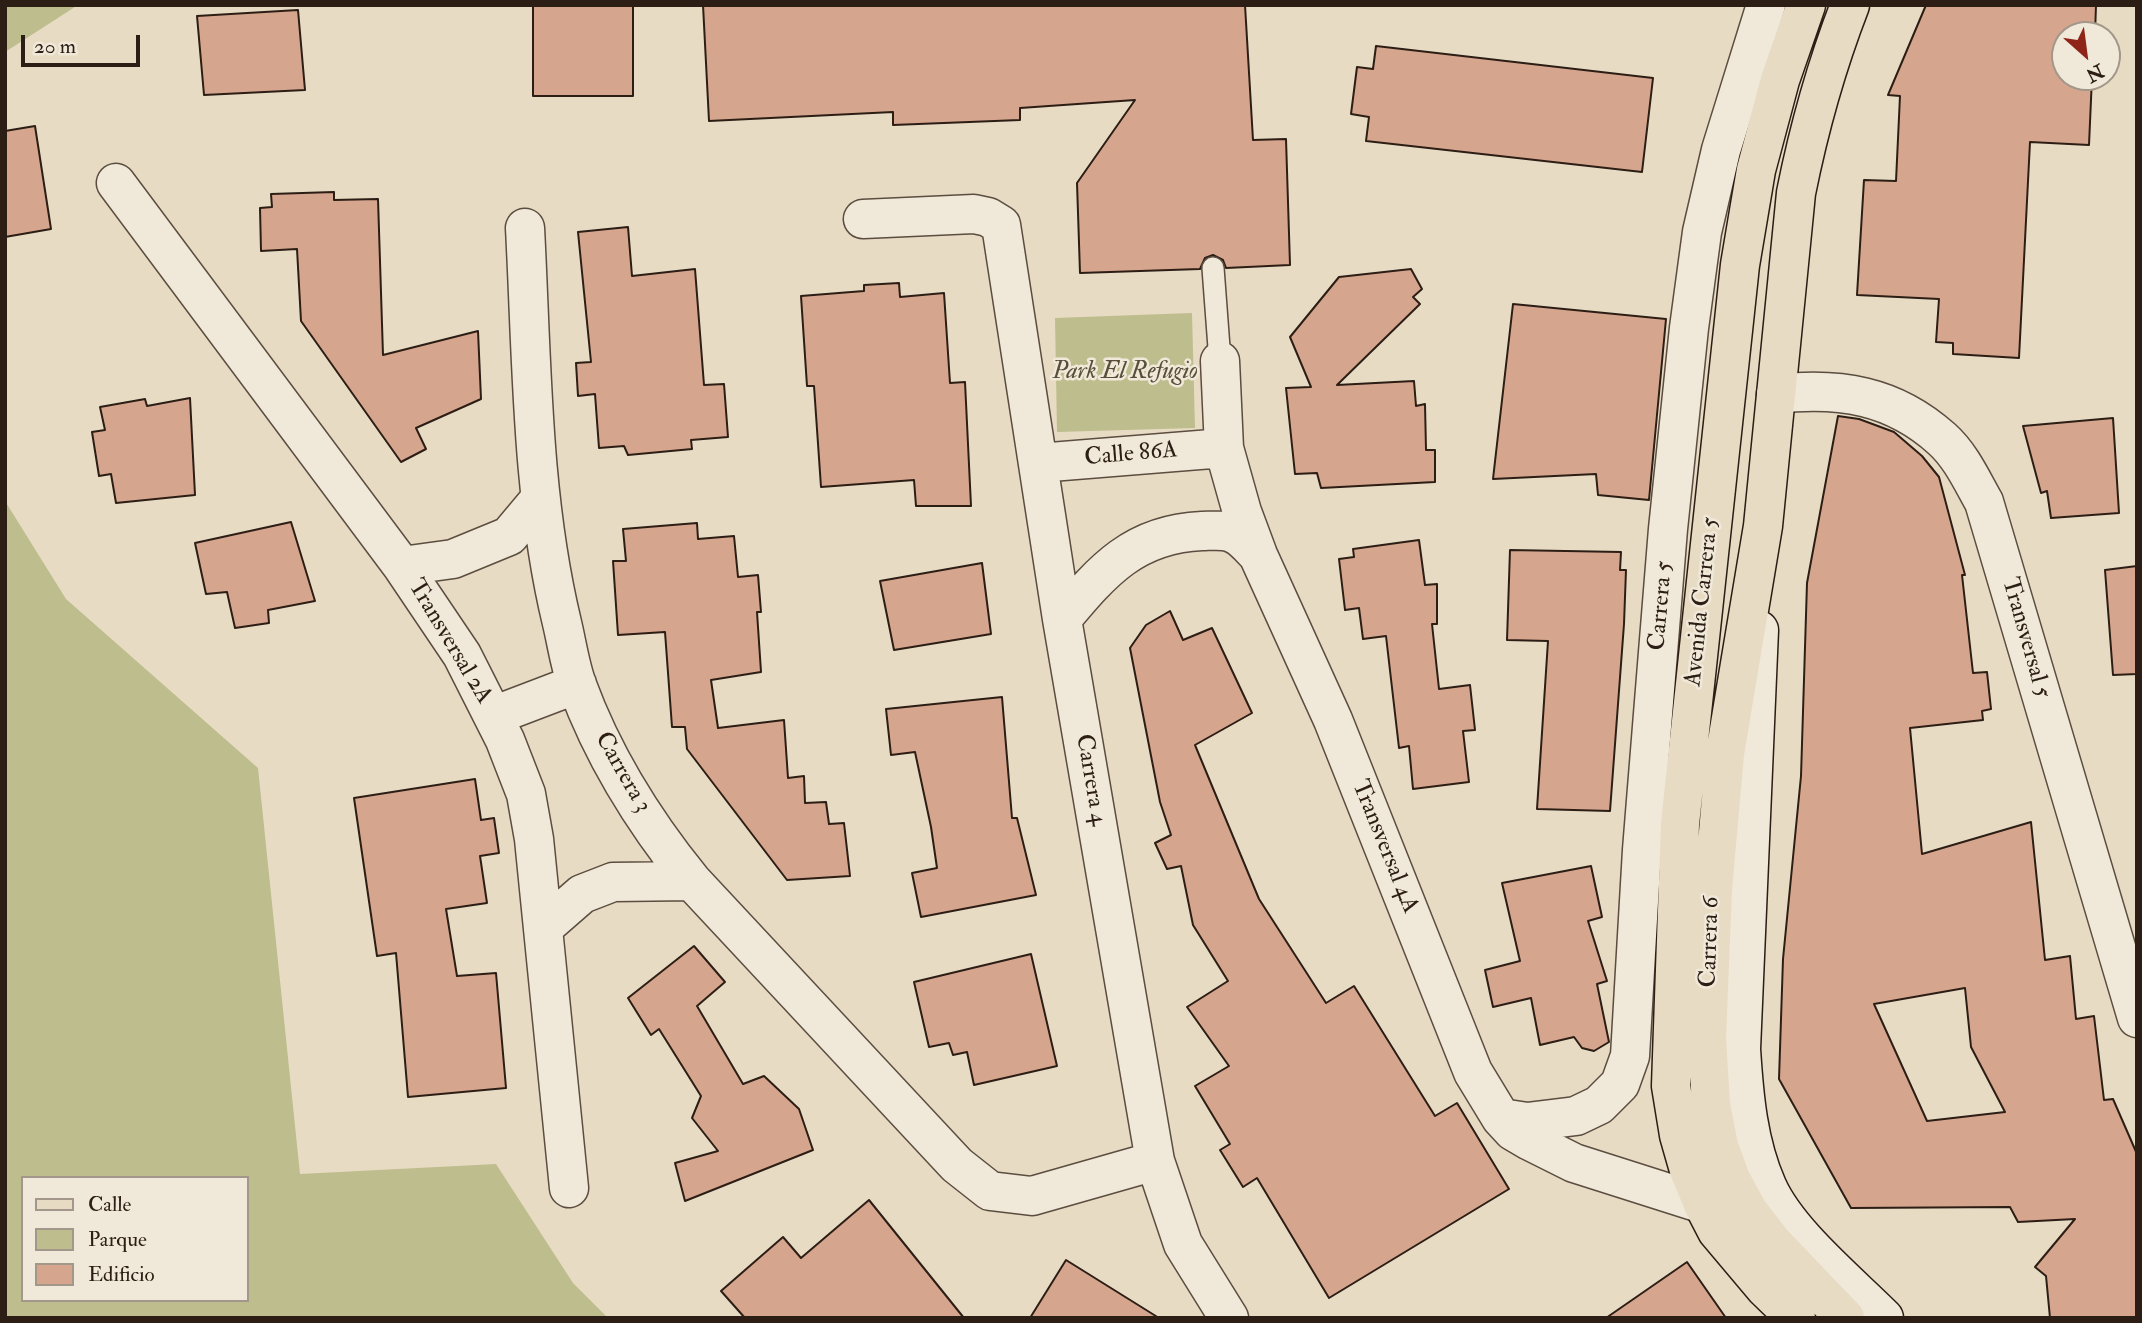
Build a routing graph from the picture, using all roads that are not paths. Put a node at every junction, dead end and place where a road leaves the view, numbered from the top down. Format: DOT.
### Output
graph roads {
  1 [pos="1766,5"];
  2 [pos="1806,5"];
  3 [pos="1850,5"];
  4 [pos="116,183"];
  5 [pos="863,219"];
  6 [pos="525,228"];
  7 [pos="1213,268"];
  8 [pos="1220,361"];
  9 [pos="1776,394"];
  10 [pos="1224,448"];
  11 [pos="1038,463"];
  12 [pos="540,499"];
  13 [pos="1763,526"];
  14 [pos="1258,555"];
  15 [pos="402,566"];
  16 [pos="1062,619"];
  17 [pos="577,684"];
  18 [pos="493,716"];
  19 [pos="692,881"];
  20 [pos="543,929"];
  21 [pos="2137,1018"];
  22 [pos="1501,1118"];
  23 [pos="1155,1161"];
  24 [pos="569,1188"];
  25 [pos="1703,1204"];
  26 [pos="1229,1318"];
  27 [pos="1796,1318"];
  28 [pos="1845,1318"];
  29 [pos="1884,1318"];
  1 -- 22 [label="street, Carrera 5"];
  2 -- 25 [label="main road, Avenida Carrera 5"];
  3 -- 9 [label="main road"];
  4 -- 15 [label="street, Transversal 2A"];
  5 -- 11 [label="street, Carrera 4"];
  6 -- 12 [label="street, Carrera 3"];
  7 -- 8 [label="lane"];
  8 -- 10 [label="street, Transversal 4A"];
  9 -- 13 [label="main road"];
  9 -- 21 [label="street, Transversal 5"];
  10 -- 11 [label="street, Calle 86A"];
  10 -- 14 [label="street, Transversal 4A"];
  11 -- 16 [label="street, Carrera 4"];
  12 -- 15 [label="street"];
  12 -- 17 [label="street, Carrera 3"];
  13 -- 28 [label="main road, Carrera 6"];
  13 -- 29 [label="street"];
  14 -- 16 [label="street"];
  14 -- 22 [label="street, Transversal 4A"];
  15 -- 18 [label="street, Transversal 2A"];
  16 -- 23 [label="street, Carrera 4"];
  17 -- 18 [label="street"];
  17 -- 19 [label="street, Carrera 3"];
  18 -- 20 [label="street, Transversal 2A"];
  19 -- 20 [label="street"];
  19 -- 23 [label="street, Carrera 3"];
  20 -- 24 [label="street, Transversal 2A"];
  22 -- 25 [label="street, Transversal 4A"];
  23 -- 26 [label="street, Carrera 4"];
  25 -- 27 [label="main road, Avenida Carrera 5"];
}
